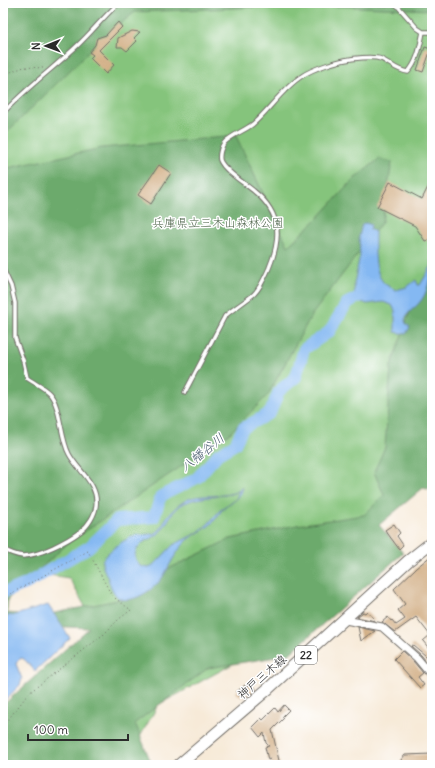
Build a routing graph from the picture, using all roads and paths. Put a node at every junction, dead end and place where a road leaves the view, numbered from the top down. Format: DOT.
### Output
graph roads {
  1 [pos="119,3"];
  2 [pos="394,3"];
  3 [pos="423,32"];
  4 [pos="432,32"];
  5 [pos="50,70"];
  6 [pos="3,73"];
  7 [pos="3,113"];
  8 [pos="3,269"];
  9 [pos="185,392"];
  10 [pos="432,542"];
  11 [pos="3,549"];
  12 [pos="3,598"];
  13 [pos="345,620"];
  14 [pos="432,676"];
  15 [pos="3,726"];
  16 [pos="179,765"];
  1 -- 5 [label="lane"];
  2 -- 3 [label="lane"];
  3 -- 4 [label="lane"];
  3 -- 9 [label="lane"];
  5 -- 6 [label="path"];
  5 -- 7 [label="lane"];
  8 -- 11 [label="lane"];
  10 -- 13 [label="main road, 神戸三木線 / 22"];
  12 -- 15 [label="path"];
  13 -- 14 [label="street"];
  13 -- 16 [label="main road, 神戸三木線 / 22"];
}
